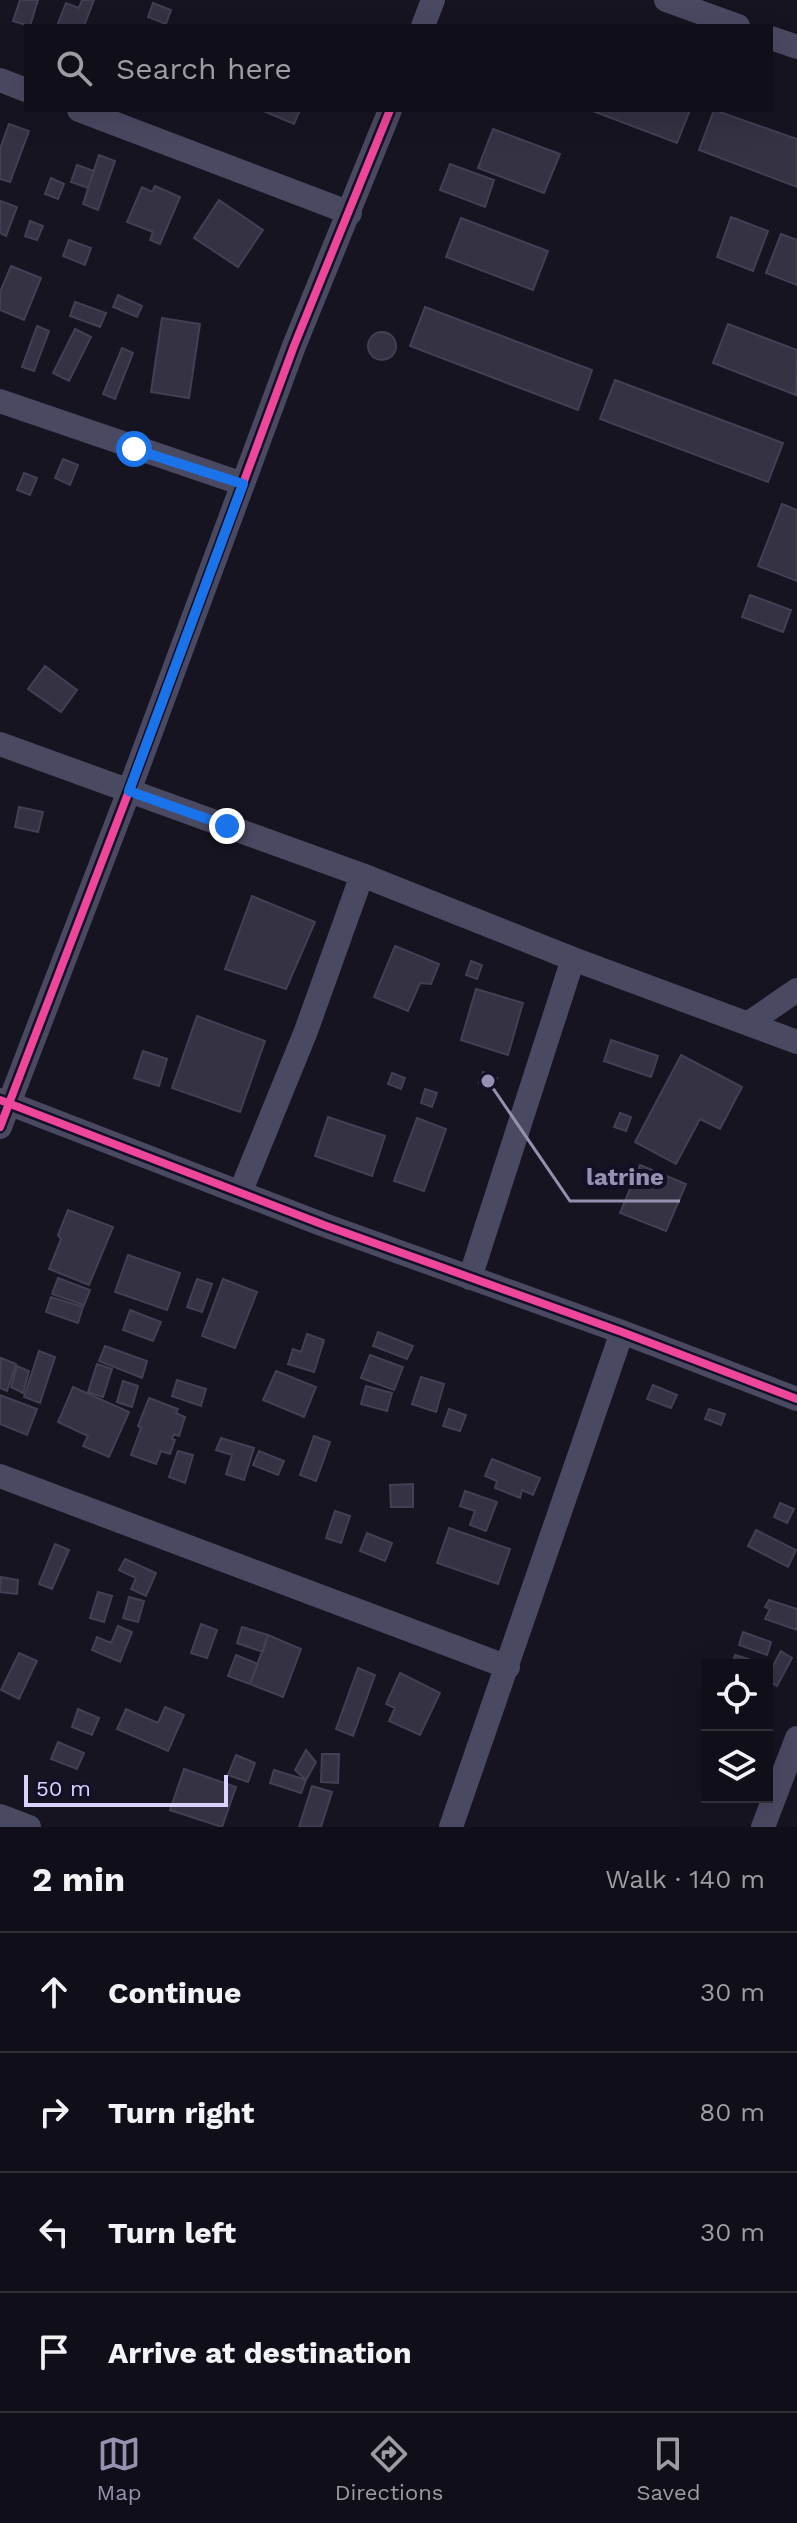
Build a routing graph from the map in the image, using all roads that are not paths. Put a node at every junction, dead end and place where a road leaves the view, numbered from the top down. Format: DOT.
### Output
graph roads {
  1 [pos="433,0"];
  2 [pos="666,0"];
  3 [pos="424,24"];
  4 [pos="732,24"];
  5 [pos="773,39"];
  6 [pos="797,47"];
  7 [pos="0,80"];
  8 [pos="24,89"];
  9 [pos="84,112"];
  10 [pos="389,112"];
  11 [pos="350,213"];
  12 [pos="0,401"];
  13 [pos="243,484"];
  14 [pos="0,744"];
  15 [pos="129,791"];
  16 [pos="362,875"];
  17 [pos="573,959"];
  18 [pos="797,990"];
  19 [pos="749,1023"];
  20 [pos="797,1042"];
  21 [pos="3,1110"];
  22 [pos="240,1193"];
  23 [pos="470,1278"];
  24 [pos="622,1332"];
  25 [pos="797,1399"];
  26 [pos="0,1476"];
  27 [pos="508,1667"];
  28 [pos="797,1738"];
  29 [pos="0,1816"];
  30 [pos="29,1827"];
  31 [pos="451,1827"];
  32 [pos="763,1827"];
  1 -- 3 [label="street"];
  2 -- 4 [label="street"];
  5 -- 6 [label="street"];
  7 -- 8 [label="street"];
  9 -- 11 [label="street"];
  10 -- 11 [label="street"];
  11 -- 13 [label="street"];
  12 -- 13 [label="street"];
  13 -- 15 [label="street"];
  14 -- 15 [label="street"];
  15 -- 16 [label="street"];
  15 -- 21 [label="street"];
  16 -- 17 [label="street"];
  16 -- 22 [label="street"];
  17 -- 19 [label="street"];
  17 -- 23 [label="street"];
  18 -- 19 [label="street"];
  19 -- 20 [label="street"];
  21 -- 22 [label="street"];
  22 -- 23 [label="street"];
  23 -- 24 [label="street"];
  24 -- 25 [label="street"];
  24 -- 27 [label="street"];
  26 -- 27 [label="street"];
  27 -- 31 [label="street"];
  28 -- 32 [label="street"];
  29 -- 30 [label="street"];
}
